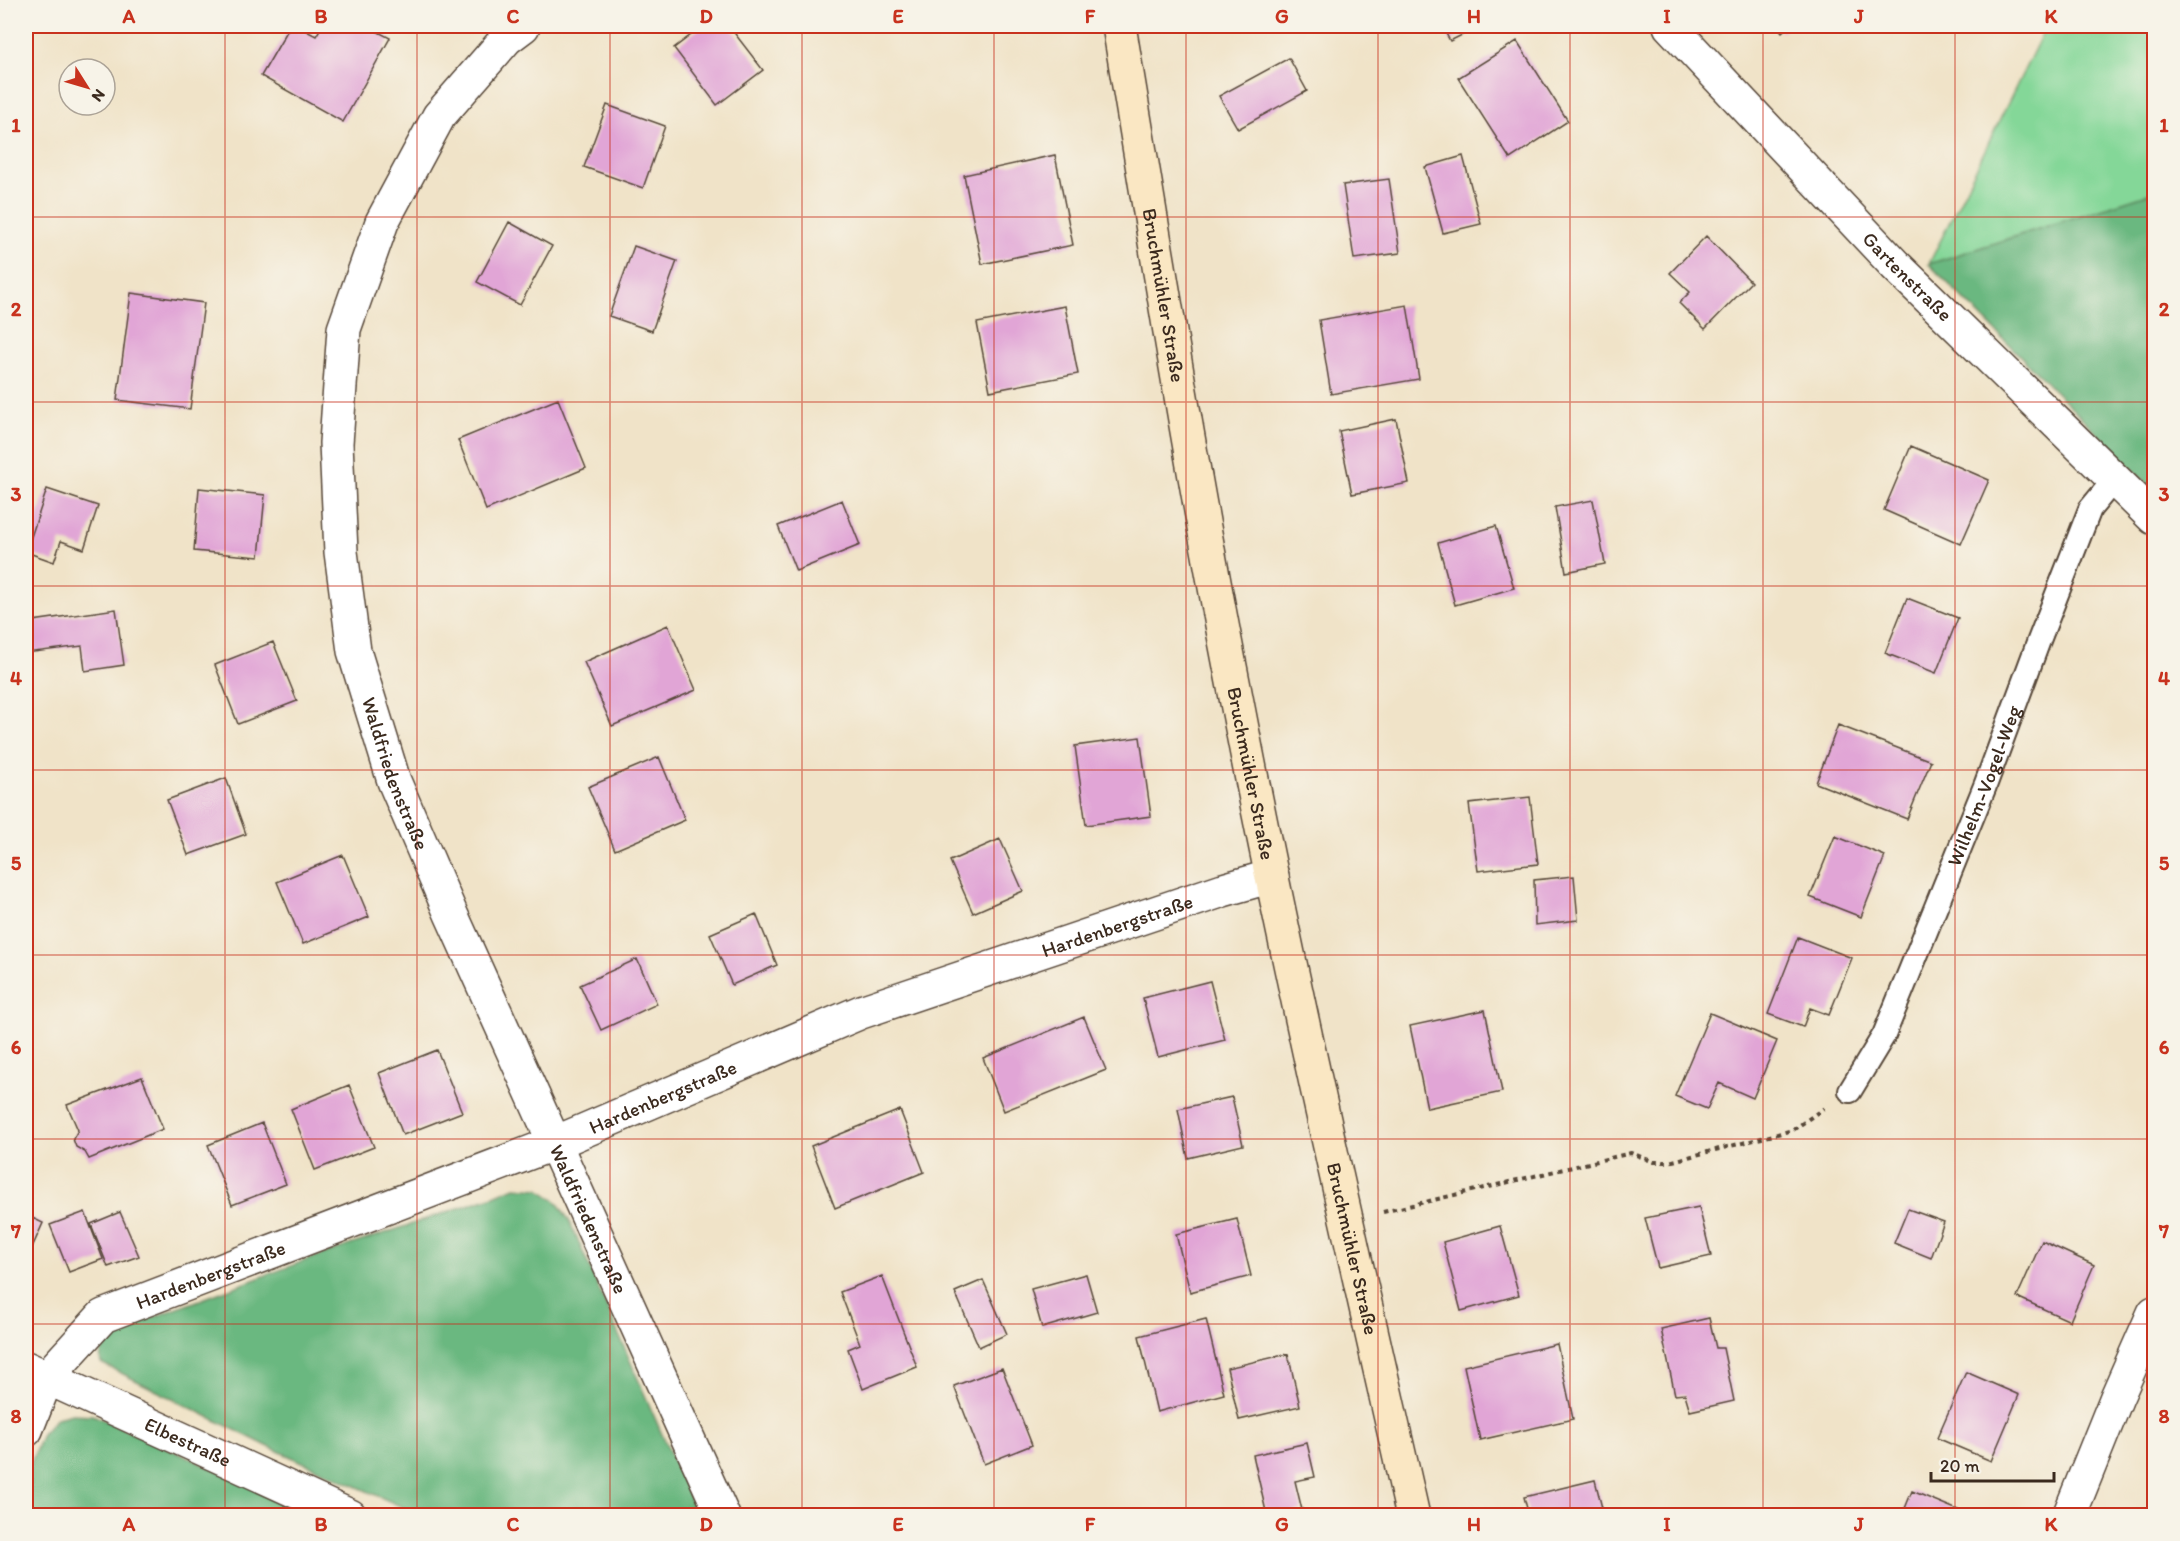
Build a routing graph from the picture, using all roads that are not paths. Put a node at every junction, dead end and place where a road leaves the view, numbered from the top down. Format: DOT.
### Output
graph roads {
  1 [pos="523,26"];
  2 [pos="1119,26"];
  3 [pos="1670,26"];
  4 [pos="2114,480"];
  5 [pos="2154,518"];
  6 [pos="1272,876"];
  7 [pos="1850,1091"];
  8 [pos="555,1143"];
  9 [pos="2154,1313"];
  10 [pos="36,1373"];
  11 [pos="26,1430"];
  12 [pos="350,1515"];
  13 [pos="723,1515"];
  14 [pos="1413,1515"];
  15 [pos="2069,1515"];
  1 -- 8 [label="street, Waldfriedenstraße"];
  2 -- 6 [label="street, Bruchmühler Straße"];
  3 -- 4 [label="street, Gartenstraße"];
  4 -- 5 [label="street, Gartenstraße"];
  4 -- 7 [label="lane, Wilhelm-Vogel-Weg"];
  6 -- 8 [label="street, Hardenbergstraße"];
  6 -- 14 [label="street, Bruchmühler Straße"];
  8 -- 10 [label="street, Hardenbergstraße"];
  8 -- 13 [label="street, Waldfriedenstraße"];
  9 -- 15 [label="street"];
  10 -- 11 [label="street"];
  10 -- 12 [label="street, Elbestraße"];
}
